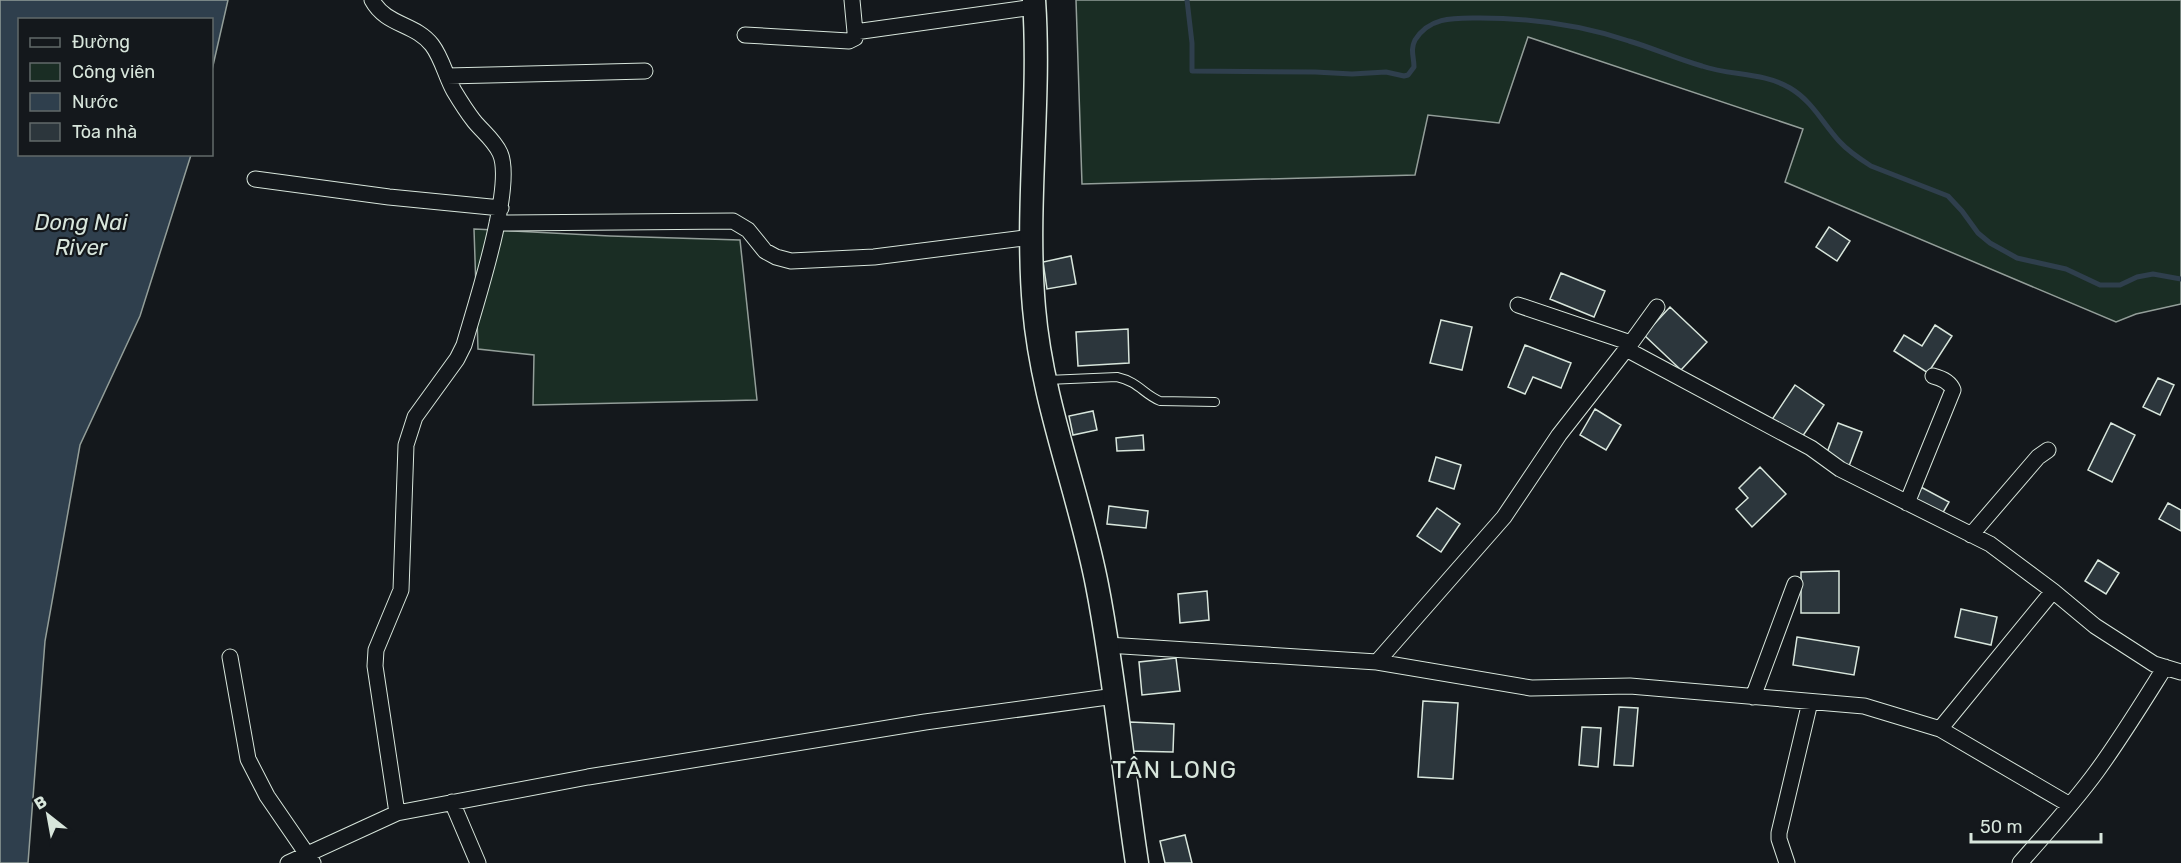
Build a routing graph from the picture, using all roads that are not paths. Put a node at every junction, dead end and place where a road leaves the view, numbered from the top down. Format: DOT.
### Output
graph roads {
  1 [pos="372,0"];
  2 [pos="852,0"];
  3 [pos="1034,3"];
  4 [pos="855,32"];
  5 [pos="745,35"];
  6 [pos="645,71"];
  7 [pos="447,76"];
  8 [pos="255,179"];
  9 [pos="501,208"];
  10 [pos="497,223"];
  11 [pos="1032,237"];
  12 [pos="1518,305"];
  13 [pos="1657,307"];
  14 [pos="1629,346"];
  15 [pos="1933,376"];
  16 [pos="1044,380"];
  17 [pos="1215,402"];
  18 [pos="2048,450"];
  19 [pos="1907,503"];
  20 [pos="1971,535"];
  21 [pos="1795,584"];
  22 [pos="2053,591"];
  23 [pos="1107,645"];
  24 [pos="231,657"];
  25 [pos="1377,662"];
  26 [pos="2164,667"];
  27 [pos="2181,672"];
  28 [pos="1115,696"];
  29 [pos="1753,697"];
  30 [pos="1810,702"];
  31 [pos="1940,729"];
  32 [pos="452,802"];
  33 [pos="2070,805"];
  34 [pos="396,813"];
  35 [pos="310,859"];
  36 [pos="288,863"];
  37 [pos="478,863"];
  38 [pos="1137,863"];
  39 [pos="1787,863"];
  40 [pos="2020,863"];
  1 -- 7 [label="street"];
  2 -- 4 [label="street"];
  3 -- 4 [label="street"];
  3 -- 11 [label="street"];
  4 -- 5 [label="street"];
  6 -- 7 [label="street"];
  7 -- 9 [label="street"];
  8 -- 9 [label="street"];
  9 -- 10 [label="street"];
  10 -- 11 [label="street"];
  10 -- 34 [label="street"];
  11 -- 16 [label="street"];
  12 -- 14 [label="street"];
  13 -- 14 [label="street"];
  14 -- 19 [label="street"];
  14 -- 25 [label="street"];
  15 -- 19 [label="street"];
  16 -- 17 [label="lane"];
  16 -- 23 [label="street"];
  18 -- 20 [label="street"];
  19 -- 20 [label="street"];
  20 -- 22 [label="street"];
  21 -- 29 [label="street"];
  22 -- 26 [label="street"];
  22 -- 31 [label="street"];
  23 -- 25 [label="street"];
  23 -- 28 [label="street"];
  24 -- 35 [label="street"];
  25 -- 29 [label="street"];
  26 -- 27 [label="street"];
  26 -- 33 [label="street"];
  28 -- 32 [label="street"];
  28 -- 38 [label="street"];
  29 -- 30 [label="street"];
  30 -- 31 [label="street"];
  30 -- 39 [label="street"];
  31 -- 33 [label="street"];
  32 -- 34 [label="street"];
  32 -- 37 [label="street"];
  33 -- 40 [label="street"];
  34 -- 35 [label="street"];
  35 -- 36 [label="street"];
}
